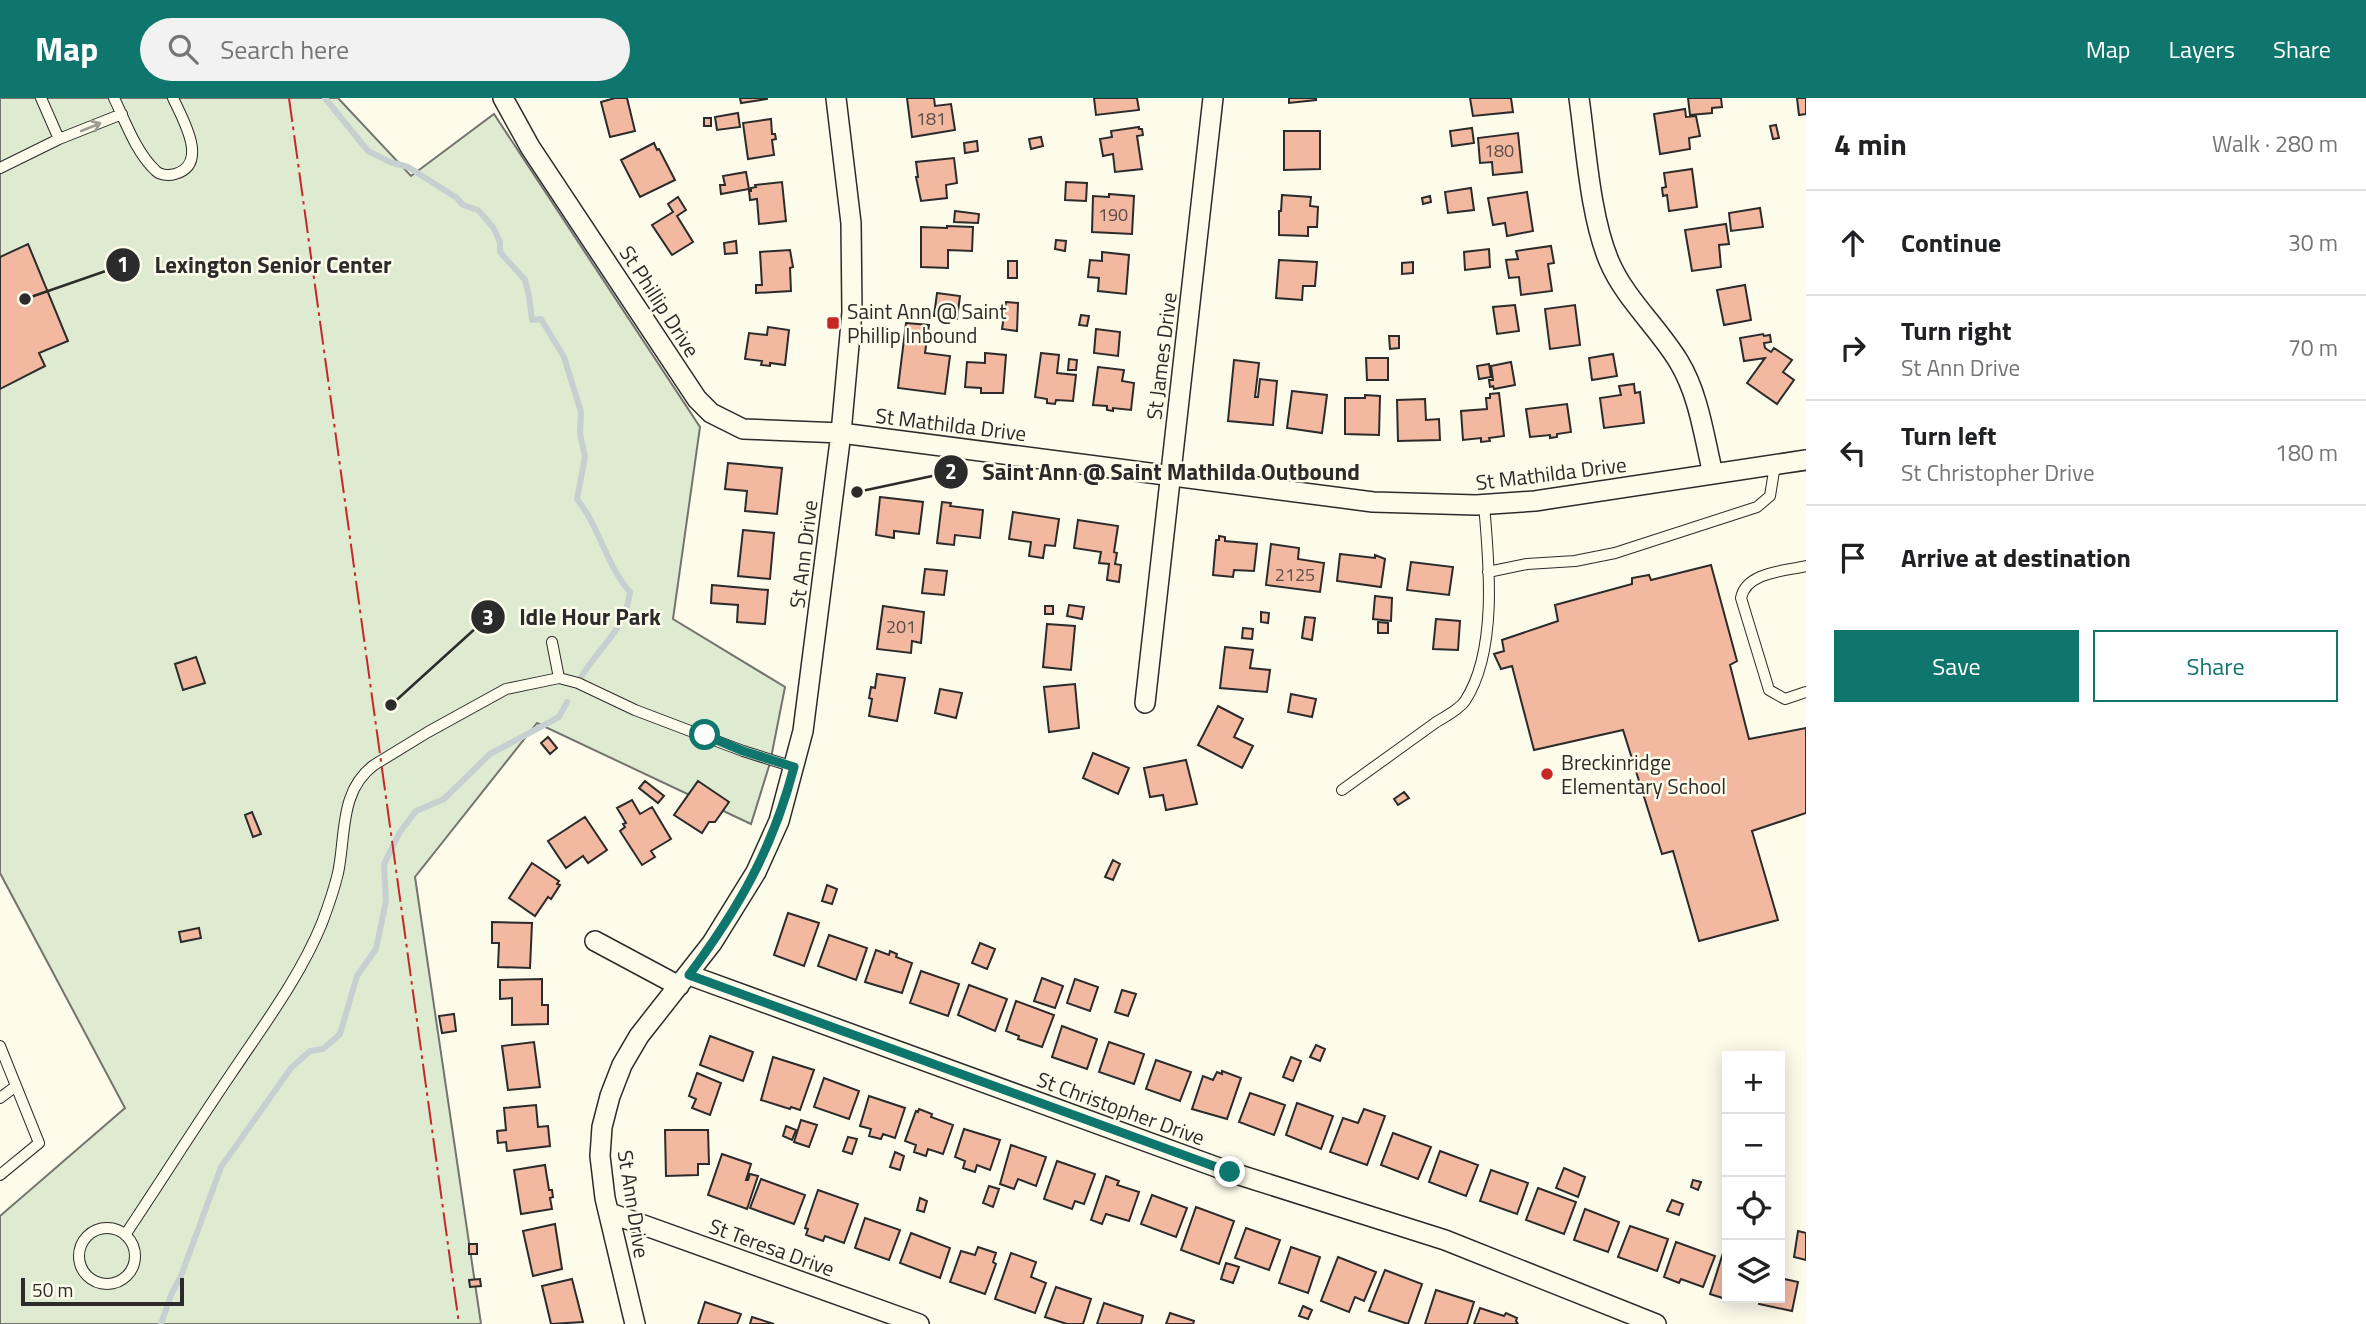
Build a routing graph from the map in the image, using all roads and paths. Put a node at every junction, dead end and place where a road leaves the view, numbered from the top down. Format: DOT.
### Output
graph roads {
  1 [pos="41,98"];
  2 [pos="114,98"];
  3 [pos="173,98"];
  4 [pos="503,98"];
  5 [pos="836,98"];
  6 [pos="1213,98"];
  7 [pos="1579,98"];
  8 [pos="122,114"];
  9 [pos="60,139"];
  10 [pos="0,168"];
  11 [pos="841,433"];
  12 [pos="1806,460"];
  13 [pos="1775,465"];
  14 [pos="1170,474"];
  15 [pos="1713,474"];
  16 [pos="1484,505"];
  17 [pos="1806,566"];
  18 [pos="1488,572"];
  19 [pos="552,642"];
  20 [pos="559,678"];
  21 [pos="1806,692"];
  22 [pos="1145,703"];
  23 [pos="794,767"];
  24 [pos="1342,790"];
  25 [pos="595,941"];
  26 [pos="684,980"];
  27 [pos="0,1046"];
  28 [pos="16,1086"];
  29 [pos="0,1098"];
  30 [pos="0,1175"];
  31 [pos="610,1213"];
  32 [pos="125,1235"];
  33 [pos="635,1324"];
  34 [pos="919,1324"];
  35 [pos="1656,1324"];
  1 -- 9 [label="lane"];
  2 -- 8 [label="lane"];
  3 -- 8 [label="lane"];
  4 -- 11 [label="street, St Phillip Drive"];
  5 -- 11 [label="street, St Ann Drive"];
  6 -- 14 [label="street, St James Drive"];
  7 -- 15 [label="street"];
  9 -- 8 [label="lane, one-way"];
  9 -- 10 [label="lane"];
  11 -- 14 [label="street, St Mathilda Drive"];
  11 -- 23 [label="street, St Ann Drive"];
  12 -- 13 [label="street, St Mathilda Drive"];
  13 -- 15 [label="street, St Mathilda Drive"];
  13 -- 18 [label="lane"];
  14 -- 16 [label="street, St Mathilda Drive"];
  14 -- 22 [label="street, St James Drive"];
  15 -- 16 [label="street, St Mathilda Drive"];
  16 -- 18 [label="lane"];
  17 -- 21 [label="lane"];
  18 -- 24 [label="lane"];
  19 -- 20 [label="lane"];
  20 -- 23 [label="lane"];
  20 -- 32 [label="lane"];
  23 -- 26 [label="street, St Ann Drive"];
  25 -- 26 [label="street"];
  26 -- 31 [label="street, St Ann Drive"];
  26 -- 35 [label="street, St Christopher Drive"];
  27 -- 28 [label="lane"];
  28 -- 29 [label="lane"];
  28 -- 30 [label="lane"];
  31 -- 33 [label="street, St Ann Drive"];
  31 -- 34 [label="street, St Teresa Drive"];
  32 -- 32 [label="lane"];
}
